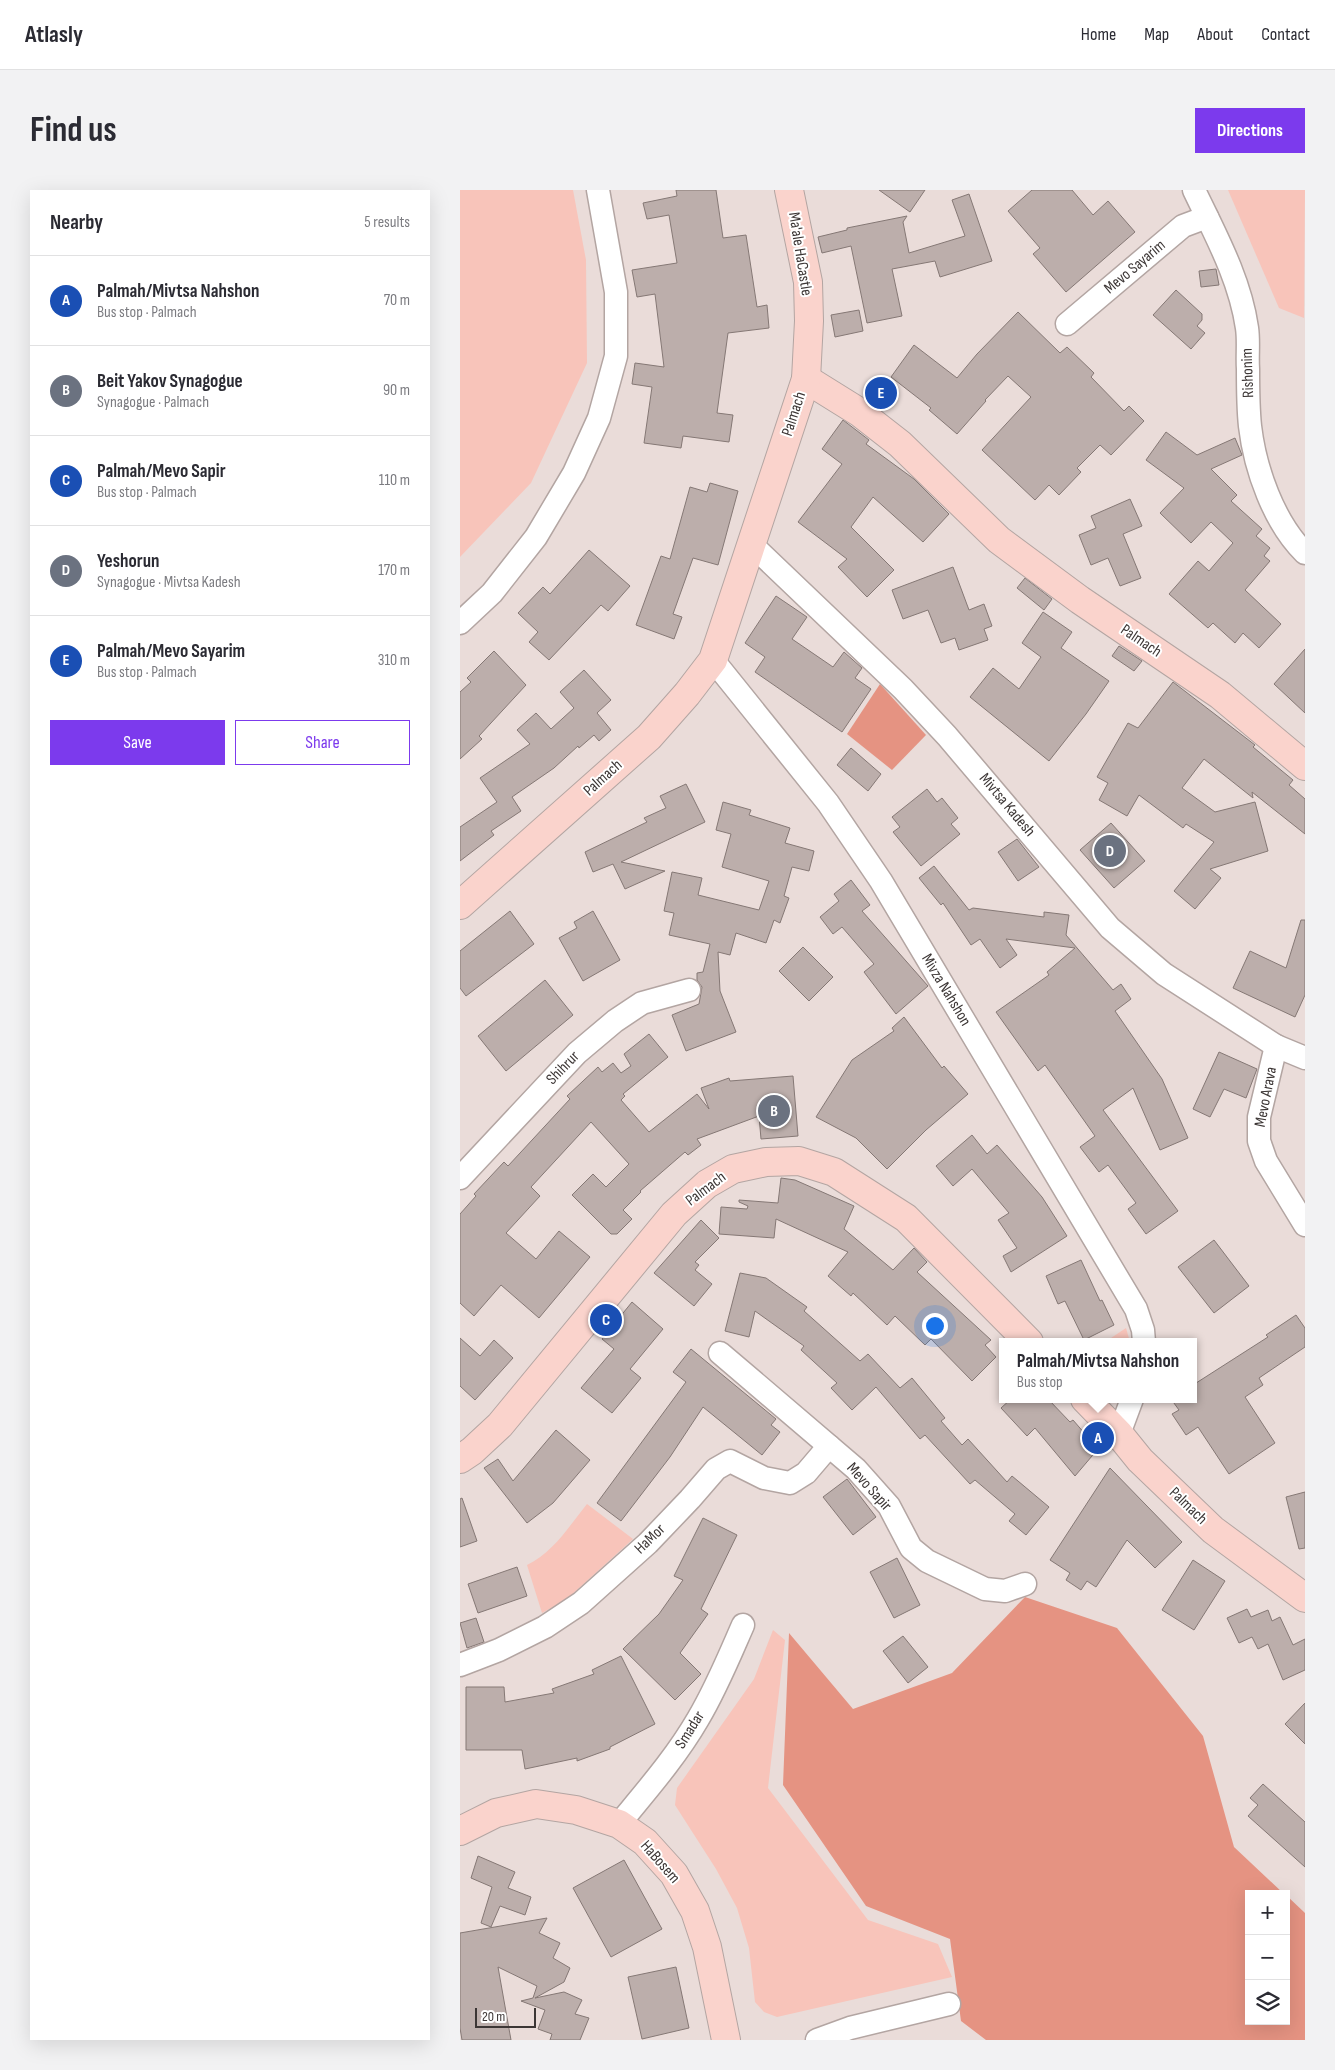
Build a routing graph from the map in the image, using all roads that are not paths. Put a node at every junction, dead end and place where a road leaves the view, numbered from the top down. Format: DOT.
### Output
graph roads {
  1 [pos="598,190"];
  2 [pos="789,190"];
  3 [pos="1194,190"];
  4 [pos="1207,217"];
  5 [pos="1067,324"];
  6 [pos="806,378"];
  7 [pos="751,544"];
  8 [pos="1305,552"];
  9 [pos="460,622"];
  10 [pos="712,660"];
  11 [pos="1305,766"];
  12 [pos="460,905"];
  13 [pos="689,990"];
  14 [pos="1276,1046"];
  15 [pos="1305,1058"];
  16 [pos="460,1178"];
  17 [pos="1299,1206"];
  18 [pos="1305,1225"];
  19 [pos="1024,1338"];
  20 [pos="1144,1338"];
  21 [pos="720,1353"];
  22 [pos="1089,1403"];
  23 [pos="1131,1403"];
  24 [pos="1119,1434"];
  25 [pos="829,1446"];
  26 [pos="460,1459"];
  27 [pos="1025,1584"];
  28 [pos="1305,1598"];
  29 [pos="743,1625"];
  30 [pos="460,1665"];
  31 [pos="619,1824"];
  32 [pos="460,1831"];
  33 [pos="949,2004"];
  34 [pos="726,2040"];
  35 [pos="817,2040"];
  1 -- 9 [label="street"];
  2 -- 6 [label="street, Ma'ale HaCastle"];
  3 -- 4 [label="street, Rishonim"];
  4 -- 5 [label="street, Mevo Sayarim"];
  4 -- 8 [label="street, Rishonim"];
  6 -- 7 [label="street, Palmach"];
  6 -- 11 [label="street, Palmach"];
  7 -- 10 [label="street, Palmach"];
  7 -- 14 [label="street, Mivtsa Kadesh"];
  10 -- 12 [label="street, Palmach"];
  10 -- 20 [label="street, Mivza Nahshon"];
  13 -- 16 [label="street, Shihrur"];
  14 -- 15 [label="street, Mivtsa Kadesh"];
  14 -- 17 [label="street, Mevo Arava"];
  17 -- 18 [label="street, Mevo Arava"];
  19 -- 26 [label="street, Palmach"];
  21 -- 25 [label="street, Mevo Sapir"];
  22 -- 24 [label="street, Palmach"];
  23 -- 24 [label="street"];
  24 -- 28 [label="street, Palmach"];
  25 -- 27 [label="street, Mevo Sapir"];
  25 -- 30 [label="street, HaMor"];
  29 -- 31 [label="street, Smadar"];
  31 -- 32 [label="street, HaBosem"];
  31 -- 34 [label="street, HaBosem"];
  33 -- 35 [label="street"];
}
